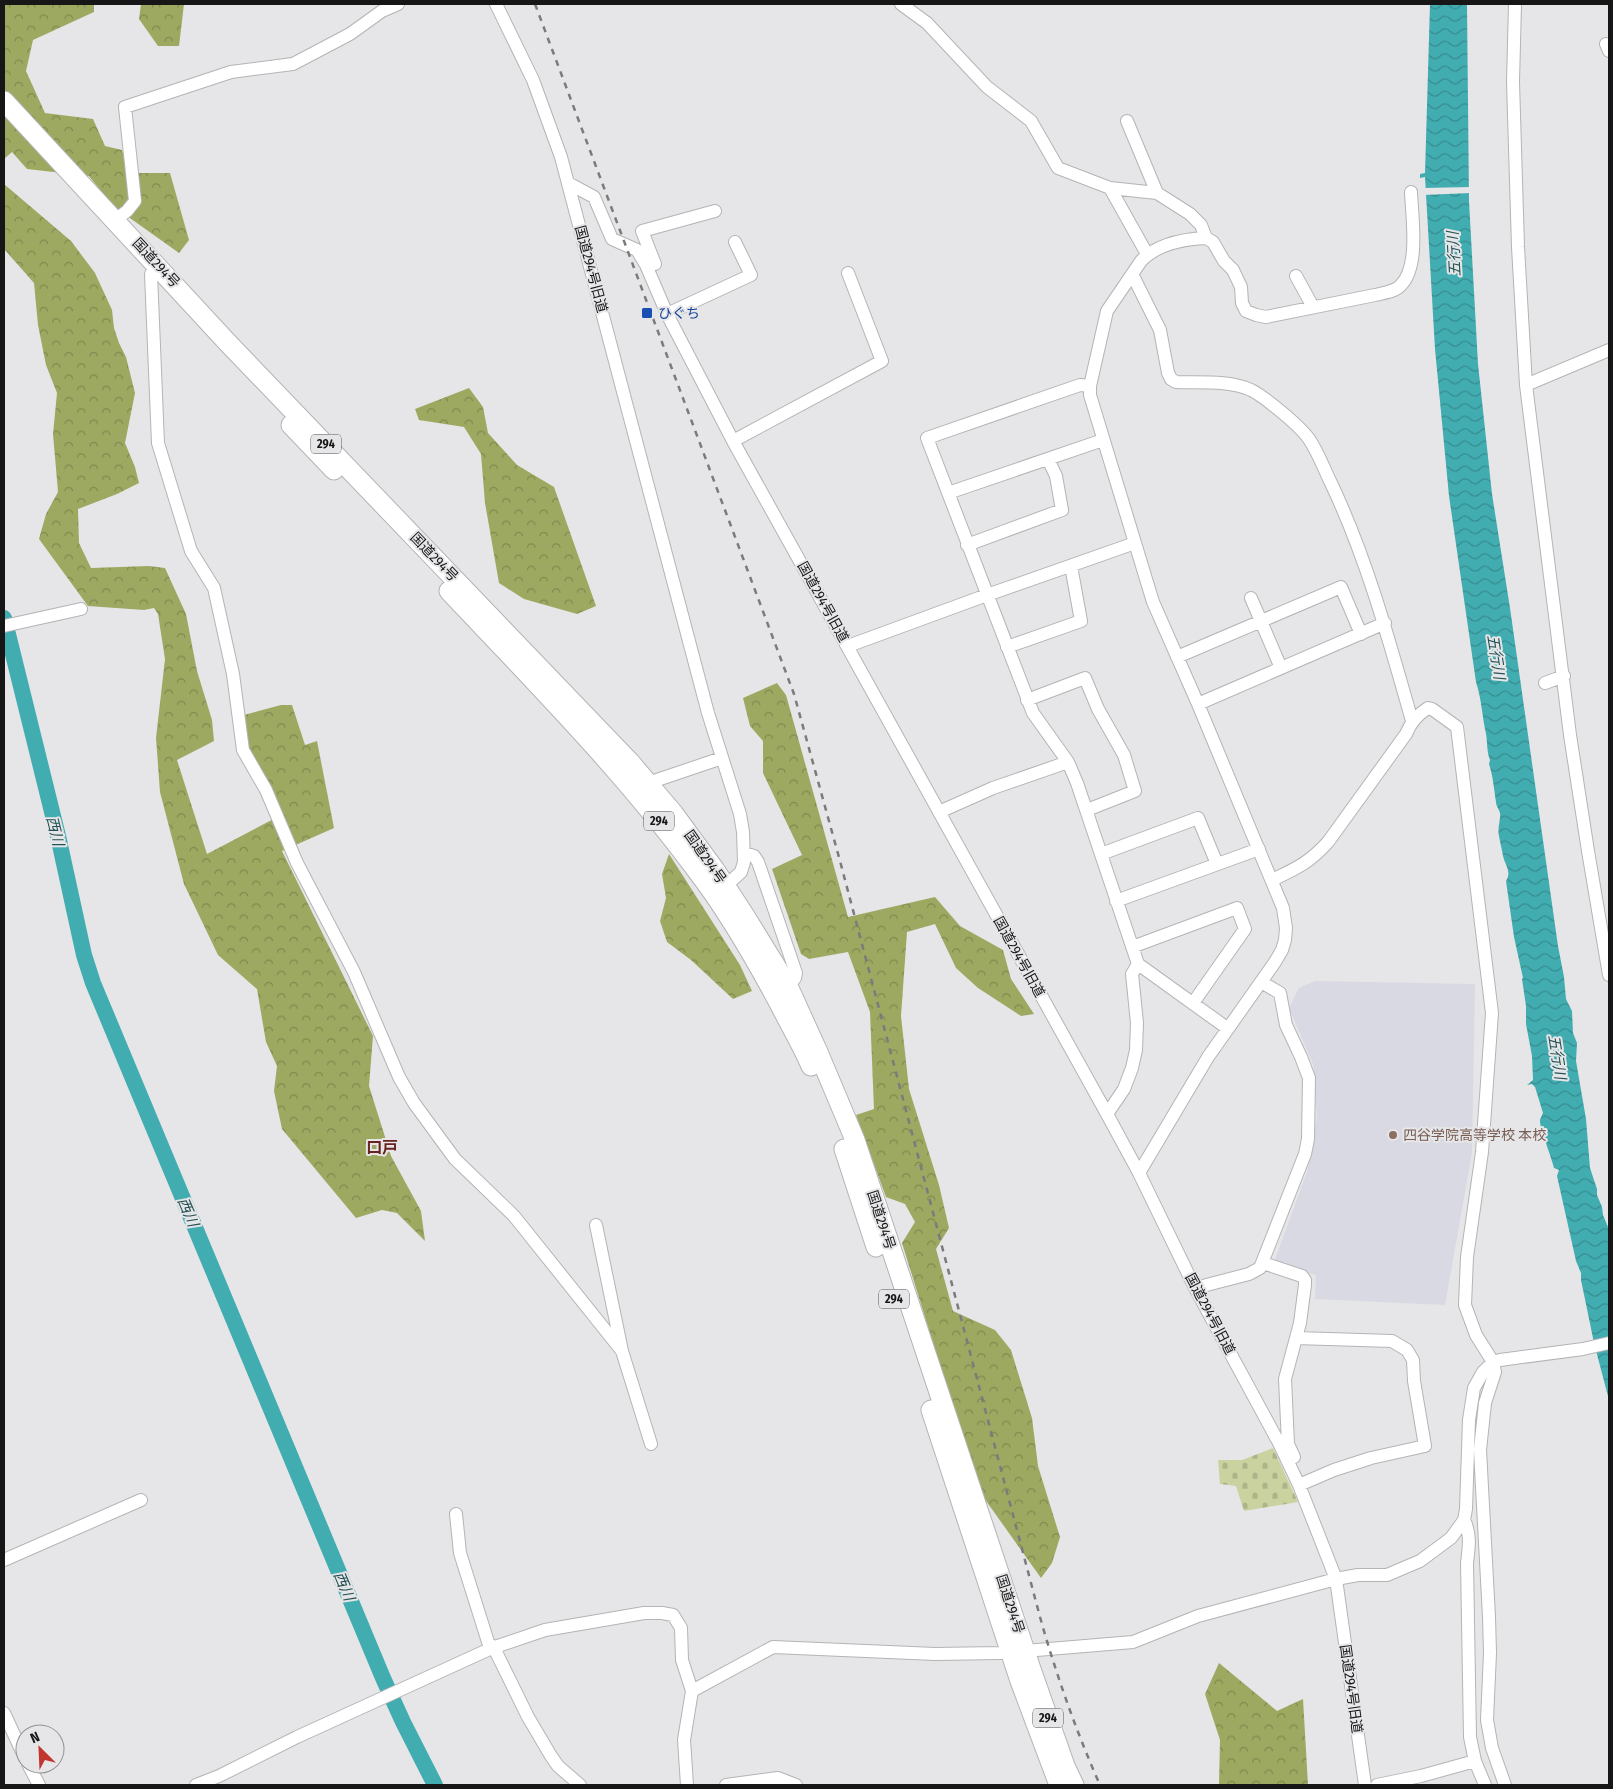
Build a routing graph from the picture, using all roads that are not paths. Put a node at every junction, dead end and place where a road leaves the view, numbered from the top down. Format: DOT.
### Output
graph roads {
  1 [pos="398,4"];
  2 [pos="496,4"];
  3 [pos="901,4"];
  4 [pos="1515,4"];
  5 [pos="4,101"];
  6 [pos="4,115"];
  7 [pos="1127,121"];
  8 [pos="568,183"];
  9 [pos="1110,188"];
  10 [pos="1411,192"];
  11 [pos="1157,193"];
  12 [pos="715,210"];
  13 [pos="115,220"];
  14 [pos="1206,238"];
  15 [pos="734,242"];
  16 [pos="647,243"];
  17 [pos="633,248"];
  18 [pos="1147,254"];
  19 [pos="656,264"];
  20 [pos="848,273"];
  21 [pos="151,274"];
  22 [pos="1132,274"];
  23 [pos="1296,276"];
  24 [pos="1313,308"];
  25 [pos="667,314"];
  26 [pos="1609,350"];
  27 [pos="1526,385"];
  28 [pos="1090,386"];
  29 [pos="1103,440"];
  30 [pos="733,441"];
  31 [pos="1048,459"];
  32 [pos="948,493"];
  33 [pos="1134,543"];
  34 [pos="967,545"];
  35 [pos="1071,566"];
  36 [pos="987,595"];
  37 [pos="1251,598"];
  38 [pos="81,609"];
  39 [pos="1260,621"];
  40 [pos="1385,623"];
  41 [pos="4,626"];
  42 [pos="1361,634"];
  43 [pos="848,646"];
  44 [pos="1007,647"];
  45 [pos="1178,656"];
  46 [pos="1282,668"];
  47 [pos="1564,676"];
  48 [pos="1545,683"];
  49 [pos="1027,700"];
  50 [pos="1198,704"];
  51 [pos="1412,721"];
  52 [pos="722,758"];
  53 [pos="1068,762"];
  54 [pos="650,785"];
  55 [pos="1087,810"];
  56 [pos="939,812"];
  57 [pos="1260,849"];
  58 [pos="744,853"];
  59 [pos="1101,854"];
  60 [pos="1217,864"];
  61 [pos="1272,880"];
  62 [pos="720,891"];
  63 [pos="1116,901"];
  64 [pos="1132,947"];
  65 [pos="1138,964"];
  66 [pos="1609,975"];
  67 [pos="1261,982"];
  68 [pos="788,986"];
  69 [pos="1193,1003"];
  70 [pos="1227,1028"];
  71 [pos="1107,1114"];
  72 [pos="1139,1173"];
  73 [pos="596,1225"];
  74 [pos="1263,1263"];
  75 [pos="1195,1288"];
  76 [pos="1296,1338"];
  77 [pos="1609,1343"];
  78 [pos="622,1350"];
  79 [pos="1493,1362"];
  80 [pos="651,1444"];
  81 [pos="1291,1468"];
  82 [pos="1299,1485"];
  83 [pos="141,1500"];
  84 [pos="456,1514"];
  85 [pos="1464,1520"];
  86 [pos="4,1560"];
  87 [pos="1336,1579"];
  88 [pos="492,1648"];
  89 [pos="1018,1651"];
  90 [pos="692,1691"];
  91 [pos="4,1713"];
  92 [pos="15,1737"];
  93 [pos="1475,1761"];
  94 [pos="196,1785"];
  95 [pos="580,1785"];
  96 [pos="686,1785"];
  97 [pos="726,1785"];
  98 [pos="796,1785"];
  99 [pos="1059,1785"];
  100 [pos="1074,1785"];
  101 [pos="1365,1785"];
  102 [pos="1377,1785"];
  103 [pos="1485,1785"];
  104 [pos="1505,1785"];
  1 -- 13 [label="street"];
  2 -- 8 [label="street, 国道294号旧道"];
  3 -- 9 [label="street"];
  4 -- 27 [label="street"];
  5 -- 13 [label="highway, 国道294号 / 294"];
  6 -- 21 [label="highway, 国道294号 / 294"];
  7 -- 11 [label="street"];
  8 -- 17 [label="street, 国道294号旧道"];
  8 -- 52 [label="street, 国道294号旧道"];
  9 -- 11 [label="street"];
  9 -- 18 [label="street"];
  10 -- 24 [label="street"];
  11 -- 14 [label="street"];
  12 -- 16 [label="street"];
  13 -- 54 [label="highway, 国道294号 / 294"];
  14 -- 18 [label="street"];
  14 -- 24 [label="street"];
  15 -- 25 [label="street"];
  16 -- 17 [label="street"];
  16 -- 19 [label="street"];
  17 -- 25 [label="street, 国道294号旧道"];
  18 -- 22 [label="street"];
  20 -- 30 [label="street"];
  21 -- 62 [label="highway, 国道294号 / 294"];
  21 -- 78 [label="street"];
  22 -- 28 [label="street"];
  22 -- 40 [label="street"];
  23 -- 24 [label="street"];
  25 -- 30 [label="street, 国道294号旧道"];
  26 -- 27 [label="street"];
  27 -- 47 [label="street"];
  28 -- 29 [label="street"];
  28 -- 32 [label="street"];
  29 -- 31 [label="street"];
  29 -- 33 [label="street"];
  30 -- 43 [label="street, 国道294号旧道"];
  31 -- 32 [label="street"];
  31 -- 34 [label="street"];
  32 -- 34 [label="street"];
  33 -- 35 [label="street"];
  33 -- 45 [label="street"];
  34 -- 36 [label="street"];
  35 -- 36 [label="street"];
  35 -- 44 [label="street"];
  36 -- 43 [label="street"];
  36 -- 44 [label="street"];
  37 -- 39 [label="street"];
  38 -- 41 [label="street"];
  39 -- 42 [label="street"];
  39 -- 45 [label="street"];
  39 -- 46 [label="street"];
  40 -- 42 [label="street"];
  40 -- 51 [label="street"];
  42 -- 46 [label="street"];
  43 -- 56 [label="street, 国道294号旧道"];
  44 -- 49 [label="street"];
  45 -- 50 [label="street"];
  46 -- 50 [label="street"];
  47 -- 48 [label="street"];
  47 -- 66 [label="street"];
  49 -- 53 [label="street"];
  49 -- 55 [label="street"];
  50 -- 57 [label="street"];
  51 -- 61 [label="street"];
  51 -- 79 [label="street"];
  52 -- 54 [label="street"];
  52 -- 58 [label="street, 国道294号旧道"];
  53 -- 55 [label="street"];
  53 -- 56 [label="street"];
  54 -- 62 [label="highway, 国道294号 / 294"];
  55 -- 59 [label="street"];
  56 -- 71 [label="street, 国道294号旧道"];
  57 -- 60 [label="street"];
  57 -- 61 [label="street"];
  58 -- 62 [label="street, 国道294号旧道"];
  58 -- 68 [label="street"];
  59 -- 60 [label="street"];
  59 -- 63 [label="street"];
  60 -- 63 [label="street"];
  61 -- 67 [label="street"];
  62 -- 68 [label="highway, 国道294号 / 294"];
  62 -- 89 [label="highway, 国道294号 / 294"];
  63 -- 64 [label="street"];
  64 -- 65 [label="street"];
  64 -- 69 [label="street"];
  65 -- 69 [label="street"];
  65 -- 71 [label="street"];
  67 -- 70 [label="street"];
  67 -- 74 [label="street"];
  68 -- 89 [label="highway, 国道294号 / 294"];
  69 -- 70 [label="street"];
  70 -- 72 [label="street"];
  71 -- 72 [label="street, 国道294号旧道"];
  72 -- 75 [label="street, 国道294号旧道"];
  73 -- 78 [label="street"];
  74 -- 75 [label="street"];
  74 -- 76 [label="street"];
  75 -- 81 [label="street, 国道294号旧道"];
  76 -- 81 [label="street"];
  76 -- 82 [label="street"];
  77 -- 79 [label="street"];
  78 -- 80 [label="street"];
  79 -- 85 [label="street"];
  79 -- 104 [label="street"];
  81 -- 82 [label="street, 国道294号旧道"];
  82 -- 87 [label="street, 国道294号旧道"];
  83 -- 86 [label="street"];
  84 -- 88 [label="street"];
  85 -- 87 [label="street"];
  85 -- 93 [label="street"];
  87 -- 89 [label="street"];
  87 -- 101 [label="street, 国道294号旧道"];
  88 -- 90 [label="street"];
  88 -- 94 [label="street"];
  88 -- 95 [label="street"];
  89 -- 90 [label="street"];
  89 -- 99 [label="highway, 国道294号 / 294"];
  89 -- 100 [label="highway, 国道294号 / 294"];
  90 -- 96 [label="street"];
  91 -- 92 [label="street"];
  93 -- 102 [label="street"];
  93 -- 103 [label="street"];
  97 -- 98 [label="street"];
}
